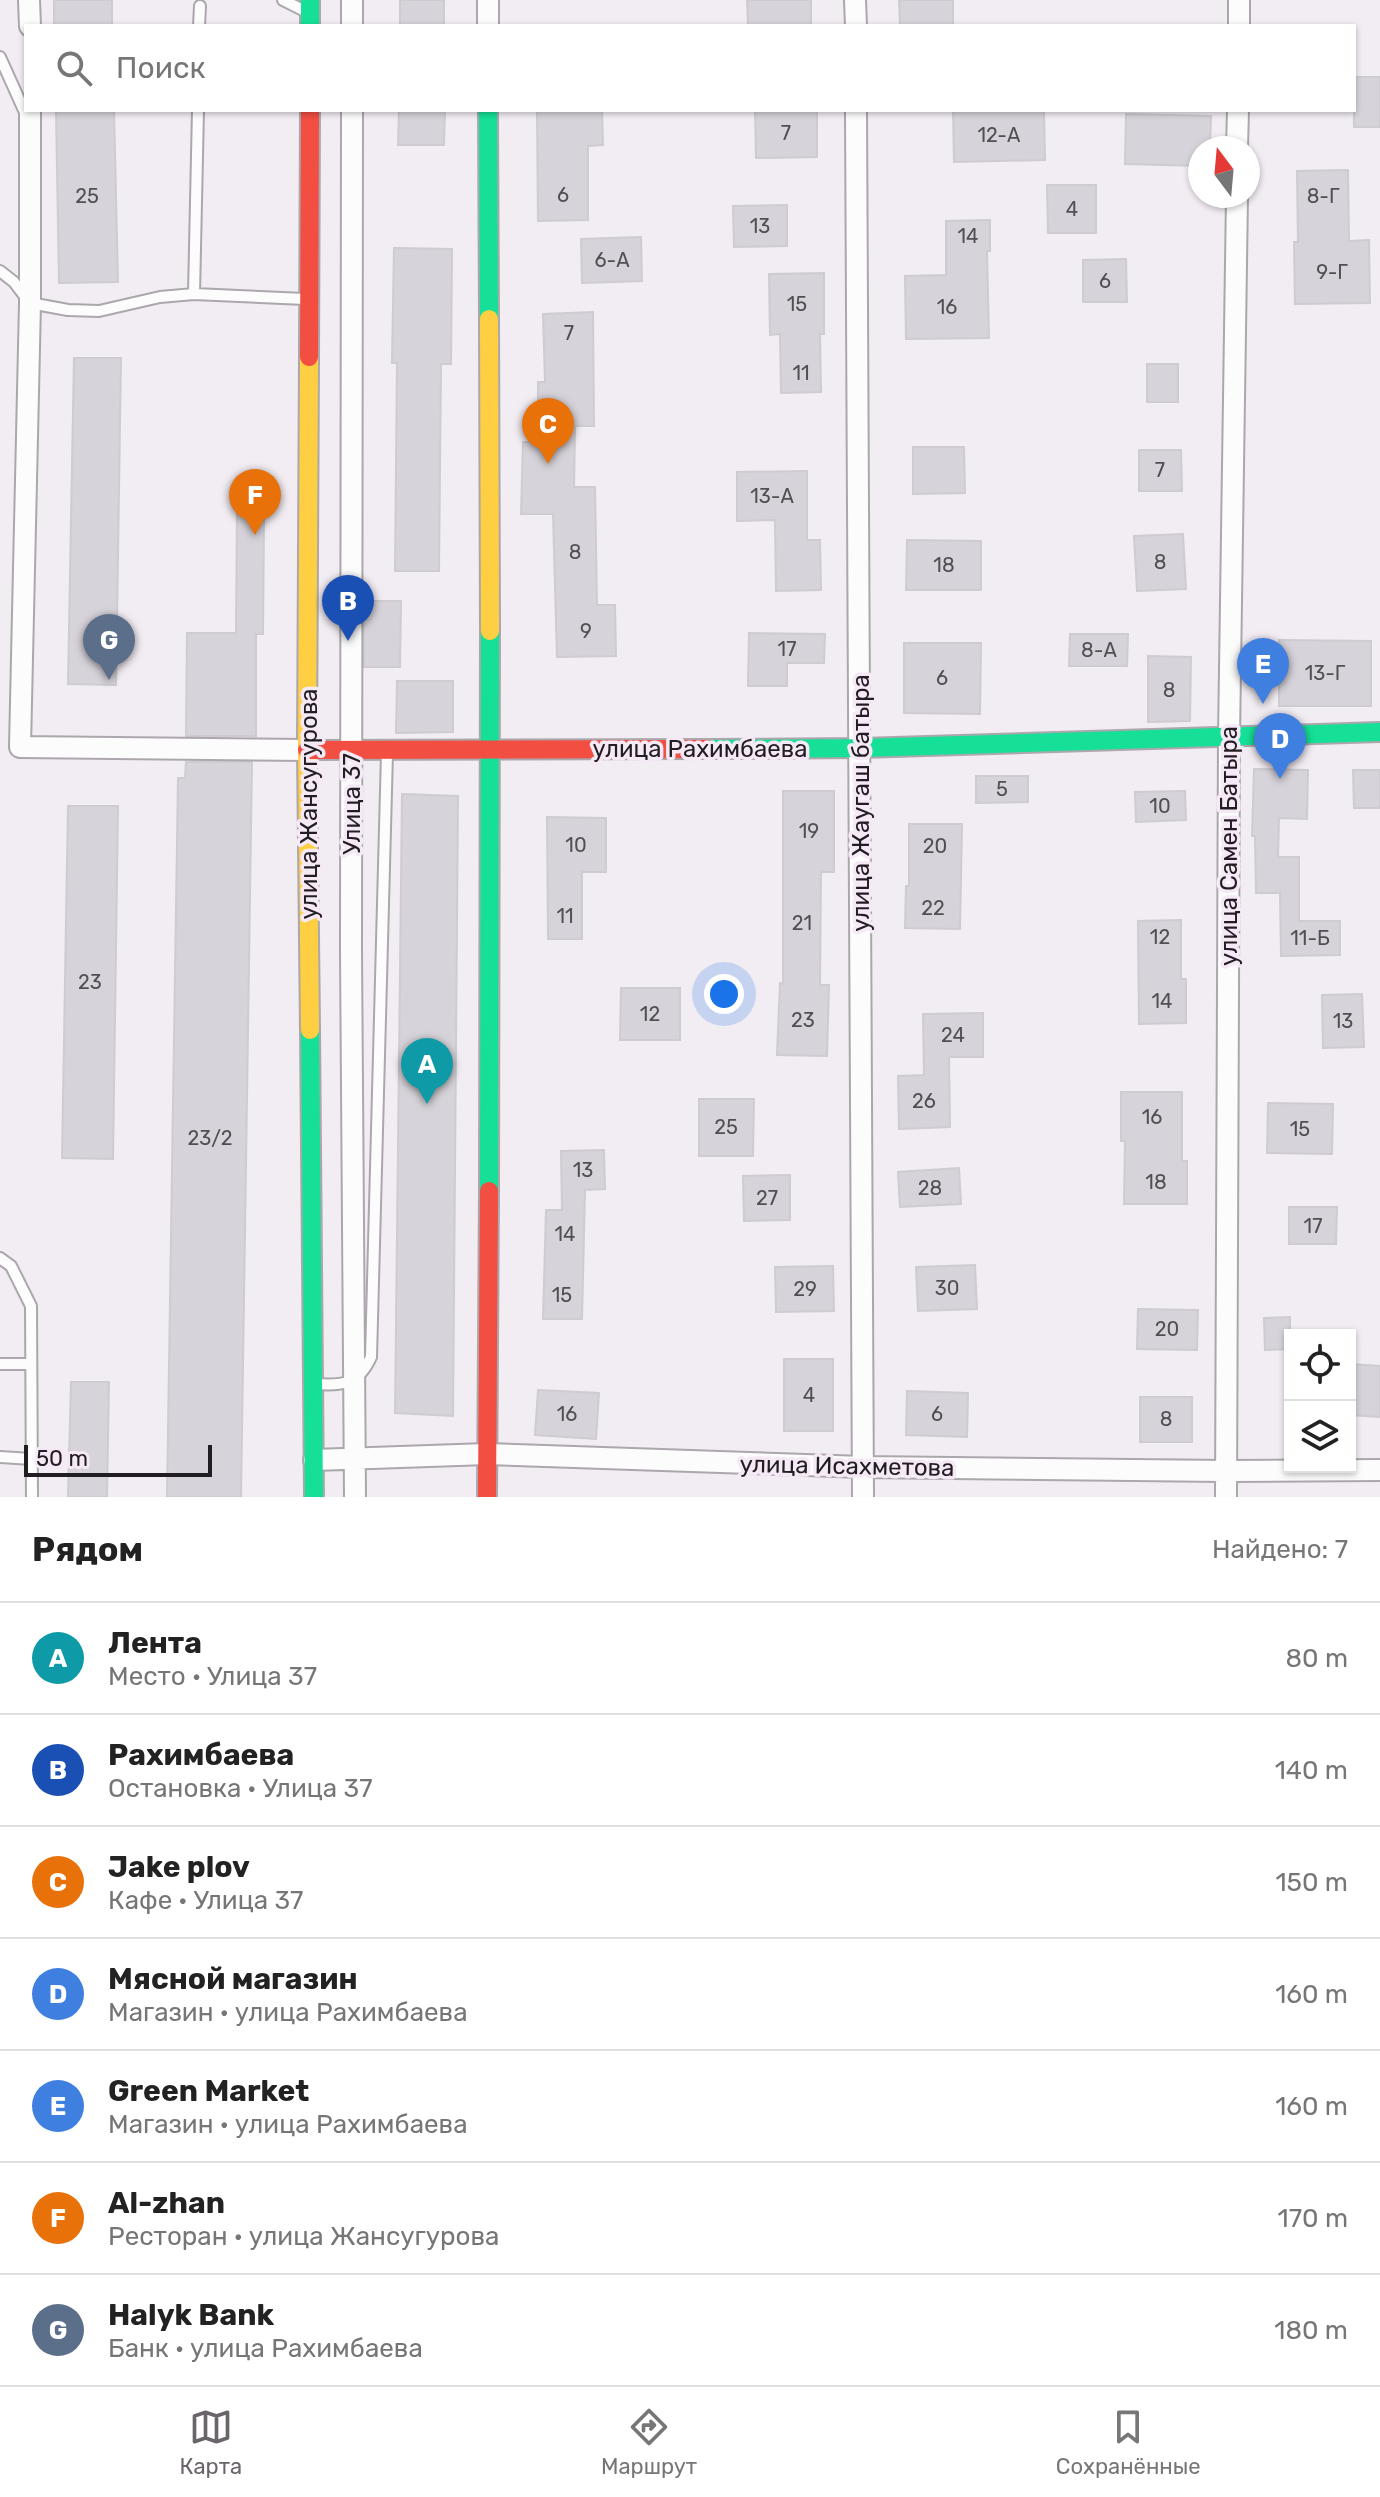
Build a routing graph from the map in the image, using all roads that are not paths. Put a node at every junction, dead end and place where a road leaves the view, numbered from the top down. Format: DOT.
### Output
graph roads {
  1 [pos="29,0"];
  2 [pos="283,0"];
  3 [pos="352,0"];
  4 [pos="488,0"];
  5 [pos="855,0"];
  6 [pos="1239,0"];
  7 [pos="200,6"];
  8 [pos="310,13"];
  9 [pos="30,24"];
  10 [pos="199,24"];
  11 [pos="352,24"];
  12 [pos="488,24"];
  13 [pos="856,24"];
  14 [pos="1239,24"];
  15 [pos="0,57"];
  16 [pos="24,104"];
  17 [pos="198,112"];
  18 [pos="310,112"];
  19 [pos="352,112"];
  20 [pos="488,112"];
  21 [pos="856,112"];
  22 [pos="1238,112"];
  23 [pos="30,116"];
  24 [pos="1237,136"];
  25 [pos="1237,208"];
  26 [pos="0,271"];
  27 [pos="194,294"];
  28 [pos="310,299"];
  29 [pos="30,303"];
  30 [pos="1380,732"];
  31 [pos="1229,737"];
  32 [pos="861,748"];
  33 [pos="387,749"];
  34 [pos="491,749"];
  35 [pos="307,750"];
  36 [pos="0,1258"];
  37 [pos="0,1364"];
  38 [pos="31,1364"];
  39 [pos="314,1384"];
  40 [pos="487,1454"];
  41 [pos="0,1457"];
  42 [pos="32,1459"];
  43 [pos="314,1460"];
  44 [pos="863,1467"];
  45 [pos="1380,1470"];
  46 [pos="1226,1471"];
  47 [pos="32,1497"];
  48 [pos="314,1497"];
  49 [pos="355,1497"];
  50 [pos="487,1497"];
  51 [pos="863,1497"];
  52 [pos="1226,1497"];
  1 -- 9 [label="street"];
  2 -- 8 [label="lane"];
  3 -- 11 [label="street"];
  4 -- 12 [label="street"];
  5 -- 13 [label="street"];
  6 -- 14 [label="street"];
  7 -- 10 [label="lane"];
  15 -- 16 [label="lane"];
  17 -- 27 [label="lane"];
  18 -- 28 [label="street, улица Жансугурова"];
  19 -- 49 [label="street, Улица 37"];
  20 -- 34 [label="street"];
  21 -- 32 [label="street, улица Жаугаш батыра"];
  22 -- 24 [label="street"];
  23 -- 29 [label="street"];
  25 -- 31 [label="street, улица Самен Батыра"];
  26 -- 29 [label="lane"];
  27 -- 28 [label="lane"];
  27 -- 29 [label="lane"];
  28 -- 35 [label="street, улица Жансугурова"];
  29 -- 35 [label="street, улица Рахимбаева"];
  30 -- 31 [label="street, улица Рахимбаева"];
  31 -- 32 [label="street, улица Рахимбаева"];
  31 -- 46 [label="street, улица Самен Батыра"];
  32 -- 34 [label="street, улица Рахимбаева"];
  32 -- 44 [label="street, улица Жаугаш батыра"];
  33 -- 34 [label="street, улица Рахимбаева"];
  33 -- 35 [label="street, улица Рахимбаева"];
  33 -- 39 [label="lane"];
  34 -- 40 [label="street"];
  35 -- 39 [label="street, улица Жансугурова"];
  36 -- 38 [label="lane"];
  37 -- 38 [label="lane"];
  38 -- 42 [label="lane"];
  39 -- 43 [label="street, улица Жансугурова"];
  40 -- 43 [label="street, улица Исахметова"];
  40 -- 44 [label="street, улица Исахметова"];
  40 -- 50 [label="street"];
  41 -- 42 [label="lane"];
  42 -- 47 [label="lane"];
  43 -- 48 [label="street, улица Жансугурова"];
  44 -- 46 [label="street, улица Исахметова"];
  44 -- 51 [label="street, улица Жаугаш батыра"];
  45 -- 46 [label="street, улица Исахметова"];
  46 -- 52 [label="street, улица Самен Батыра"];
}
